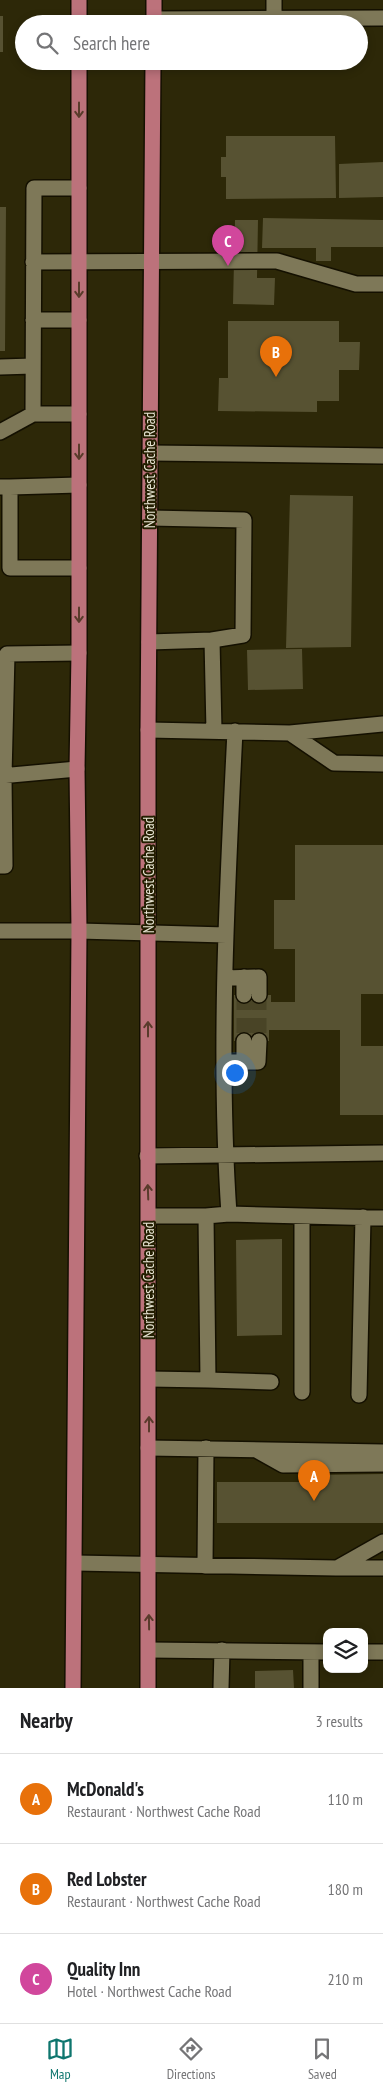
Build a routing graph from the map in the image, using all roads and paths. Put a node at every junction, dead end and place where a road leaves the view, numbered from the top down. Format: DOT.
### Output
graph roads {
  1 [pos="79,0"];
  2 [pos="154,0"];
  3 [pos="274,0"];
  4 [pos="79,15"];
  5 [pos="154,15"];
  6 [pos="274,15"];
  7 [pos="368,18"];
  8 [pos="383,18"];
  9 [pos="79,70"];
  10 [pos="153,70"];
  11 [pos="79,188"];
  12 [pos="33,262"];
  13 [pos="151,262"];
  14 [pos="79,263"];
  15 [pos="383,284"];
  16 [pos="33,320"];
  17 [pos="79,320"];
  18 [pos="33,366"];
  19 [pos="0,367"];
  20 [pos="33,414"];
  21 [pos="79,414"];
  22 [pos="0,432"];
  23 [pos="150,452"];
  24 [pos="383,456"];
  25 [pos="79,485"];
  26 [pos="5,487"];
  27 [pos="150,518"];
  28 [pos="79,568"];
  29 [pos="212,640"];
  30 [pos="149,642"];
  31 [pos="79,653"];
  32 [pos="4,654"];
  33 [pos="383,724"];
  34 [pos="148,730"];
  35 [pos="214,731"];
  36 [pos="235,731"];
  37 [pos="290,733"];
  38 [pos="383,764"];
  39 [pos="77,769"];
  40 [pos="2,776"];
  41 [pos="0,866"];
  42 [pos="0,931"];
  43 [pos="79,931"];
  44 [pos="149,933"];
  45 [pos="226,935"];
  46 [pos="225,978"];
  47 [pos="251,995"];
  48 [pos="251,1041"];
  49 [pos="225,1062"];
  50 [pos="383,1153"];
  51 [pos="225,1154"];
  52 [pos="147,1156"];
  53 [pos="229,1214"];
  54 [pos="149,1216"];
  55 [pos="206,1216"];
  56 [pos="302,1216"];
  57 [pos="363,1217"];
  58 [pos="383,1218"];
  59 [pos="149,1379"];
  60 [pos="208,1380"];
  61 [pos="271,1382"];
  62 [pos="302,1392"];
  63 [pos="359,1394"];
  64 [pos="148,1448"];
  65 [pos="206,1448"];
  66 [pos="256,1450"];
  67 [pos="383,1452"];
  68 [pos="383,1464"];
  69 [pos="383,1542"];
  70 [pos="383,1560"];
  71 [pos="75,1563"];
  72 [pos="148,1566"];
  73 [pos="205,1566"];
  74 [pos="336,1568"];
  75 [pos="383,1568"];
  76 [pos="149,1650"];
  77 [pos="222,1650"];
  78 [pos="311,1652"];
  79 [pos="323,1652"];
  80 [pos="368,1652"];
  81 [pos="383,1652"];
  82 [pos="73,1688"];
  83 [pos="148,1688"];
  84 [pos="221,1688"];
  85 [pos="311,1688"];
  1 -- 4 [label="main road"];
  2 -- 5 [label="main road"];
  3 -- 6 [label="street"];
  7 -- 8 [label="street"];
  9 -- 11 [label="main road, one-way"];
  10 -- 13 [label="main road, Northwest Cache Road"];
  11 -- 12 [label="street"];
  11 -- 14 [label="main road"];
  12 -- 14 [label="street"];
  12 -- 16 [label="street"];
  13 -- 14 [label="street"];
  13 -- 15 [label="street"];
  13 -- 23 [label="main road, Northwest Cache Road"];
  14 -- 17 [label="main road, one-way"];
  16 -- 17 [label="street"];
  16 -- 18 [label="street"];
  17 -- 21 [label="main road"];
  18 -- 19 [label="street"];
  18 -- 20 [label="street"];
  20 -- 21 [label="street"];
  20 -- 22 [label="street"];
  21 -- 25 [label="main road, one-way"];
  23 -- 24 [label="street"];
  23 -- 27 [label="main road, Northwest Cache Road"];
  25 -- 26 [label="street"];
  25 -- 28 [label="main road"];
  26 -- 28 [label="street"];
  27 -- 29 [label="street"];
  27 -- 30 [label="main road, Northwest Cache Road"];
  28 -- 31 [label="main road, one-way"];
  29 -- 30 [label="street"];
  29 -- 35 [label="street"];
  30 -- 34 [label="main road, Northwest Cache Road"];
  31 -- 32 [label="street"];
  31 -- 39 [label="main road"];
  32 -- 40 [label="street"];
  33 -- 37 [label="street"];
  34 -- 35 [label="street"];
  34 -- 44 [label="main road, Northwest Cache Road"];
  35 -- 36 [label="street"];
  36 -- 37 [label="street"];
  36 -- 45 [label="street"];
  37 -- 38 [label="street"];
  39 -- 40 [label="street"];
  39 -- 43 [label="main road"];
  40 -- 41 [label="street"];
  42 -- 43 [label="street"];
  43 -- 44 [label="street"];
  43 -- 71 [label="main road"];
  44 -- 45 [label="street"];
  52 -- 44 [label="main road, Northwest Cache Road, one-way"];
  45 -- 46 [label="street"];
  46 -- 47 [label="street"];
  46 -- 49 [label="street"];
  48 -- 49 [label="street"];
  49 -- 51 [label="street"];
  50 -- 51 [label="street"];
  51 -- 52 [label="street"];
  51 -- 53 [label="street"];
  54 -- 52 [label="main road, Northwest Cache Road, one-way"];
  53 -- 55 [label="street"];
  53 -- 56 [label="street"];
  54 -- 55 [label="street"];
  54 -- 59 [label="main road, Northwest Cache Road"];
  55 -- 60 [label="street"];
  56 -- 57 [label="street"];
  56 -- 62 [label="street"];
  57 -- 58 [label="street"];
  57 -- 63 [label="street"];
  59 -- 60 [label="street"];
  64 -- 59 [label="main road, Northwest Cache Road, one-way"];
  60 -- 61 [label="street"];
  64 -- 65 [label="street"];
  64 -- 72 [label="main road, Northwest Cache Road"];
  65 -- 66 [label="street"];
  65 -- 73 [label="street"];
  66 -- 67 [label="street"];
  66 -- 68 [label="street"];
  69 -- 74 [label="street"];
  70 -- 74 [label="street"];
  71 -- 72 [label="street"];
  71 -- 82 [label="main road"];
  72 -- 73 [label="street"];
  76 -- 72 [label="main road, Northwest Cache Road, one-way"];
  73 -- 74 [label="street"];
  74 -- 75 [label="street"];
  76 -- 77 [label="street"];
  76 -- 83 [label="main road, Northwest Cache Road"];
  77 -- 78 [label="street"];
  77 -- 84 [label="street"];
  78 -- 79 [label="street"];
  78 -- 85 [label="street"];
  80 -- 81 [label="street"];
}
